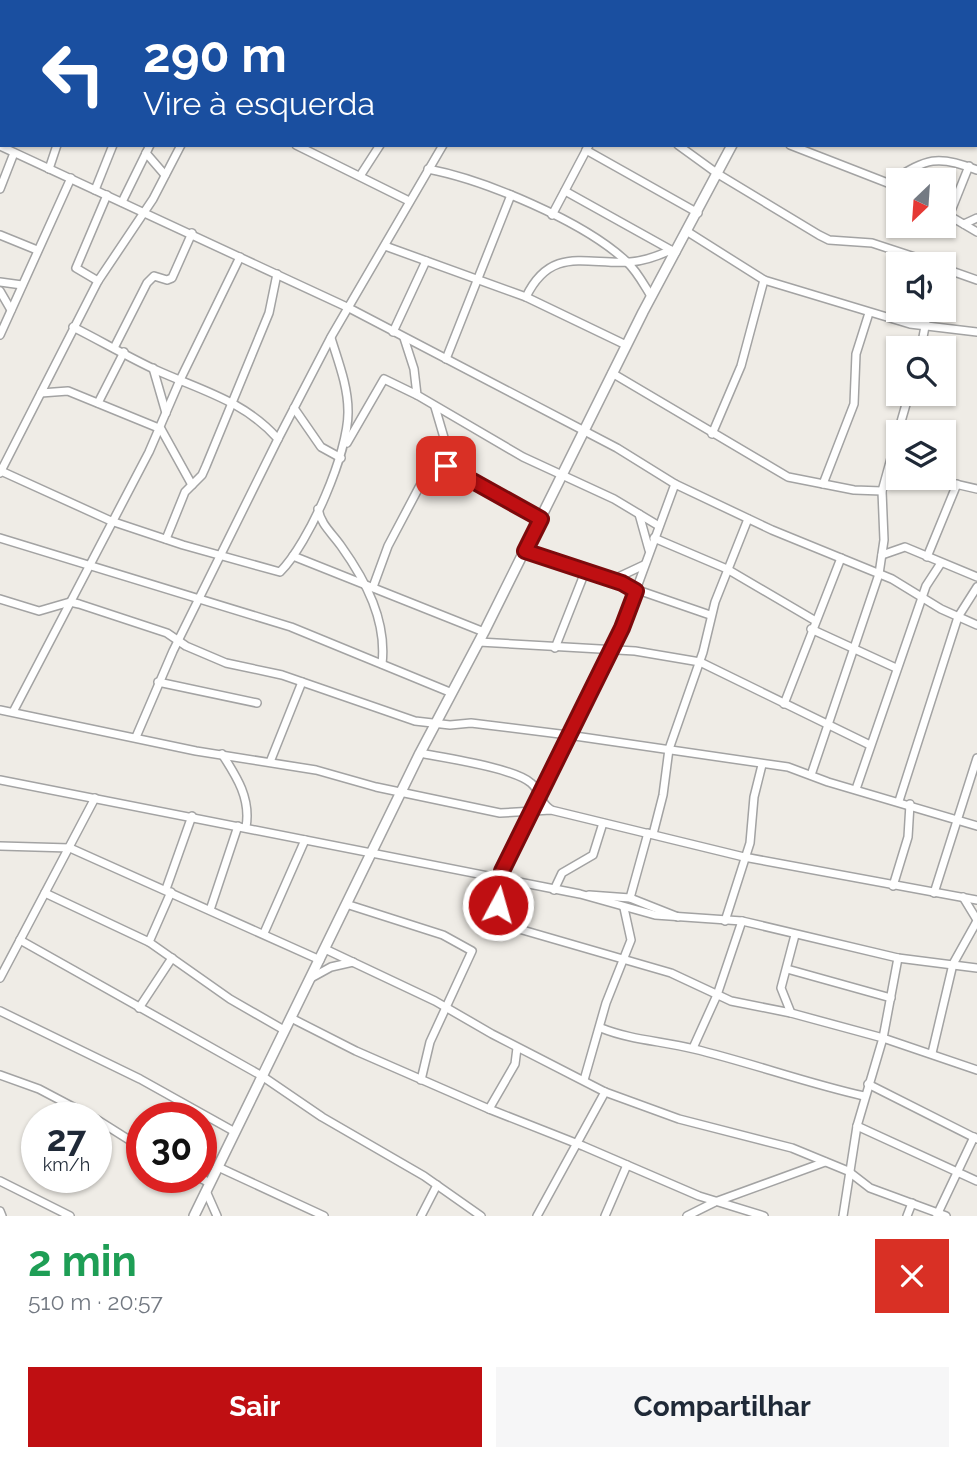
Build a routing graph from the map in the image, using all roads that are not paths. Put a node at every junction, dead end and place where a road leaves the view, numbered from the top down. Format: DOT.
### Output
graph roads {
  1 [pos="2,147"];
  2 [pos="51,147"];
  3 [pos="56,147"];
  4 [pos="112,147"];
  5 [pos="180,147"];
  6 [pos="379,147"];
  7 [pos="442,147"];
  8 [pos="681,147"];
  9 [pos="732,147"];
  10 [pos="794,147"];
  11 [pos="307,148"];
  12 [pos="587,148"];
  13 [pos="148,149"];
  14 [pos="14,153"];
  15 [pos="52,159"];
  16 [pos="917,168"];
  17 [pos="973,168"];
  18 [pos="49,169"];
  19 [pos="428,169"];
  20 [pos="718,174"];
  21 [pos="165,175"];
  22 [pos="360,176"];
  23 [pos="71,178"];
  24 [pos="886,182"];
  25 [pos="0,189"];
  26 [pos="95,190"];
  27 [pos="565,191"];
  28 [pos="107,195"];
  29 [pos="510,195"];
  30 [pos="956,197"];
  31 [pos="409,201"];
  32 [pos="122,202"];
  33 [pos="141,212"];
  34 [pos="698,214"];
  35 [pos="552,215"];
  36 [pos="977,218"];
  37 [pos="956,220"];
  38 [pos="964,224"];
  39 [pos="688,232"];
  40 [pos="977,232"];
  41 [pos="192,233"];
  42 [pos="0,235"];
  43 [pos="385,246"];
  44 [pos="37,250"];
  45 [pos="674,251"];
  46 [pos="898,252"];
  47 [pos="240,257"];
  48 [pos="426,261"];
  49 [pos="628,262"];
  50 [pos="956,273"];
  51 [pos="277,274"];
  52 [pos="478,279"];
  53 [pos="764,280"];
  54 [pos="98,281"];
  55 [pos="977,281"];
  56 [pos="0,282"];
  57 [pos="22,285"];
  58 [pos="0,292"];
  59 [pos="651,296"];
  60 [pos="526,297"];
  61 [pos="349,308"];
  62 [pos="11,310"];
  63 [pos="869,313"];
  64 [pos="926,322"];
  65 [pos="925,326"];
  66 [pos="73,327"];
  67 [pos="393,331"];
  68 [pos="977,332"];
  69 [pos="0,335"];
  70 [pos="923,336"];
  71 [pos="331,337"];
  72 [pos="403,337"];
  73 [pos="626,345"];
  74 [pos="114,348"];
  75 [pos="124,352"];
  76 [pos="446,359"];
  77 [pos="153,368"];
  78 [pos="612,373"];
  79 [pos="180,380"];
  80 [pos="41,393"];
  81 [pos="416,395"];
  82 [pos="232,402"];
  83 [pos="98,403"];
  84 [pos="434,407"];
  85 [pos="294,408"];
  86 [pos="167,414"];
  87 [pos="161,429"];
  88 [pos="583,431"];
  89 [pos="712,434"];
  90 [pos="278,439"];
  91 [pos="346,444"];
  92 [pos="0,452"];
  93 [pos="8,456"];
  94 [pos="341,458"];
  95 [pos="434,459"];
  96 [pos="1,472"];
  97 [pos="562,477"];
  98 [pos="675,484"];
  99 [pos="823,484"];
  100 [pos="886,484"];
  101 [pos="957,484"];
  102 [pos="192,485"];
  103 [pos="977,489"];
  104 [pos="882,491"];
  105 [pos="318,509"];
  106 [pos="639,514"];
  107 [pos="541,519"];
  108 [pos="748,519"];
  109 [pos="111,521"];
  110 [pos="659,526"];
  111 [pos="0,538"];
  112 [pos="654,538"];
  113 [pos="166,539"];
  114 [pos="301,542"];
  115 [pos="525,551"];
  116 [pos="649,551"];
  117 [pos="220,554"];
  118 [pos="882,555"];
  119 [pos="293,556"];
  120 [pos="927,557"];
  121 [pos="841,558"];
  122 [pos="941,563"];
  123 [pos="90,564"];
  124 [pos="313,564"];
  125 [pos="644,564"];
  126 [pos="727,569"];
  127 [pos="585,572"];
  128 [pos="879,574"];
  129 [pos="977,577"];
  130 [pos="611,580"];
  131 [pos="362,583"];
  132 [pos="373,587"];
  133 [pos="977,587"];
  134 [pos="636,591"];
  135 [pos="924,598"];
  136 [pos="0,599"];
  137 [pos="200,599"];
  138 [pos="70,602"];
  139 [pos="710,615"];
  140 [pos="958,617"];
  141 [pos="814,620"];
  142 [pos="977,625"];
  143 [pos="811,629"];
  144 [pos="484,632"];
  145 [pos="177,642"];
  146 [pos="479,642"];
  147 [pos="555,648"];
  148 [pos="853,650"];
  149 [pos="610,651"];
  150 [pos="700,662"];
  151 [pos="382,664"];
  152 [pos="896,668"];
  153 [pos="158,682"];
  154 [pos="302,682"];
  155 [pos="452,693"];
  156 [pos="257,703"];
  157 [pos="784,704"];
  158 [pos="0,710"];
  159 [pos="13,712"];
  160 [pos="435,724"];
  161 [pos="828,727"];
  162 [pos="568,735"];
  163 [pos="136,737"];
  164 [pos="870,745"];
  165 [pos="669,749"];
  166 [pos="420,752"];
  167 [pos="222,754"];
  168 [pos="977,758"];
  169 [pos="270,761"];
  170 [pos="762,765"];
  171 [pos="811,775"];
  172 [pos="0,780"];
  173 [pos="856,789"];
  174 [pos="401,792"];
  175 [pos="540,797"];
  176 [pos="95,798"];
  177 [pos="899,801"];
  178 [pos="910,804"];
  179 [pos="551,810"];
  180 [pos="533,813"];
  181 [pos="192,816"];
  182 [pos="957,818"];
  183 [pos="603,823"];
  184 [pos="242,826"];
  185 [pos="977,826"];
  186 [pos="650,834"];
  187 [pos="305,840"];
  188 [pos="0,846"];
  189 [pos="70,848"];
  190 [pos="369,854"];
  191 [pos="744,857"];
  192 [pos="498,880"];
  193 [pos="893,886"];
  194 [pos="168,890"];
  195 [pos="554,890"];
  196 [pos="45,893"];
  197 [pos="934,893"];
  198 [pos="580,894"];
  199 [pos="963,897"];
  200 [pos="630,898"];
  201 [pos="977,900"];
  202 [pos="346,904"];
  203 [pos="624,908"];
  204 [pos="210,910"];
  205 [pos="682,919"];
  206 [pos="725,921"];
  207 [pos="742,921"];
  208 [pos="977,921"];
  209 [pos="264,933"];
  210 [pos="795,935"];
  211 [pos="20,940"];
  212 [pos="149,942"];
  213 [pos="325,949"];
  214 [pos="172,958"];
  215 [pos="624,958"];
  216 [pos="898,958"];
  217 [pos="320,960"];
  218 [pos="354,962"];
  219 [pos="953,964"];
  220 [pos="977,968"];
  221 [pos="788,970"];
  222 [pos="0,978"];
  223 [pos="310,978"];
  224 [pos="717,995"];
  225 [pos="891,998"];
  226 [pos="139,1008"];
  227 [pos="448,1009"];
  228 [pos="0,1011"];
  229 [pos="791,1013"];
  230 [pos="291,1018"];
  231 [pos="601,1028"];
  232 [pos="285,1030"];
  233 [pos="883,1038"];
  234 [pos="517,1048"];
  235 [pos="693,1048"];
  236 [pos="932,1053"];
  237 [pos="977,1070"];
  238 [pos="0,1075"];
  239 [pos="262,1076"];
  240 [pos="421,1080"];
  241 [pos="584,1080"];
  242 [pos="868,1084"];
  243 [pos="605,1092"];
  244 [pos="864,1096"];
  245 [pos="63,1102"];
  246 [pos="489,1109"];
  247 [pos="857,1126"];
  248 [pos="235,1132"];
  249 [pos="975,1138"];
  250 [pos="575,1143"];
  251 [pos="825,1162"];
  252 [pos="626,1165"];
  253 [pos="218,1167"];
  254 [pos="848,1171"];
  255 [pos="956,1171"];
  256 [pos="0,1181"];
  257 [pos="977,1181"];
  258 [pos="436,1185"];
  259 [pos="205,1193"];
  260 [pos="210,1193"];
  261 [pos="715,1202"];
  262 [pos="912,1203"];
  263 [pos="0,1211"];
  264 [pos="940,1215"];
  265 [pos="2,1216"];
  266 [pos="70,1216"];
  267 [pos="194,1216"];
  268 [pos="217,1216"];
  269 [pos="324,1216"];
  270 [pos="421,1216"];
  271 [pos="481,1216"];
  272 [pos="537,1216"];
  273 [pos="605,1216"];
  274 [pos="687,1216"];
  275 [pos="764,1216"];
  276 [pos="843,1216"];
  277 [pos="907,1216"];
  1 -- 14 [label="street"];
  2 -- 15 [label="street"];
  3 -- 15 [label="street"];
  4 -- 26 [label="street"];
  5 -- 21 [label="street"];
  6 -- 22 [label="street"];
  7 -- 19 [label="street"];
  8 -- 20 [label="street"];
  9 -- 20 [label="street"];
  10 -- 24 [label="street"];
  11 -- 22 [label="street"];
  12 -- 27 [label="street"];
  12 -- 34 [label="street"];
  13 -- 21 [label="street"];
  13 -- 32 [label="street"];
  14 -- 18 [label="street"];
  14 -- 25 [label="street"];
  15 -- 18 [label="street"];
  16 -- 17 [label="street"];
  17 -- 30 [label="street"];
  18 -- 23 [label="street"];
  19 -- 29 [label="street"];
  19 -- 31 [label="street"];
  20 -- 34 [label="street"];
  20 -- 46 [label="street"];
  21 -- 33 [label="street"];
  22 -- 31 [label="street"];
  23 -- 26 [label="street"];
  23 -- 44 [label="street"];
  26 -- 28 [label="street"];
  27 -- 35 [label="street"];
  27 -- 45 [label="street"];
  28 -- 32 [label="street"];
  28 -- 54 [label="street"];
  29 -- 35 [label="street"];
  29 -- 52 [label="street"];
  31 -- 43 [label="street"];
  32 -- 33 [label="street"];
  33 -- 41 [label="street"];
  33 -- 54 [label="street"];
  34 -- 39 [label="street"];
  35 -- 49 [label="street"];
  36 -- 38 [label="street"];
  37 -- 38 [label="street"];
  38 -- 40 [label="street"];
  39 -- 45 [label="street"];
  39 -- 53 [label="street"];
  41 -- 47 [label="street"];
  41 -- 74 [label="street"];
  42 -- 44 [label="street"];
  43 -- 48 [label="street"];
  43 -- 61 [label="street"];
  44 -- 57 [label="street"];
  45 -- 49 [label="street"];
  45 -- 59 [label="street"];
  47 -- 51 [label="street"];
  47 -- 79 [label="street"];
  48 -- 52 [label="street"];
  48 -- 67 [label="street"];
  49 -- 59 [label="street"];
  49 -- 60 [label="street"];
  50 -- 55 [label="street"];
  51 -- 61 [label="street"];
  51 -- 82 [label="street"];
  52 -- 60 [label="street"];
  52 -- 76 [label="street"];
  53 -- 63 [label="street"];
  53 -- 89 [label="street"];
  54 -- 66 [label="street"];
  56 -- 57 [label="street"];
  57 -- 62 [label="street"];
  58 -- 62 [label="street"];
  59 -- 73 [label="street"];
  60 -- 73 [label="street"];
  61 -- 67 [label="street"];
  61 -- 71 [label="street"];
  62 -- 69 [label="street"];
  63 -- 65 [label="street"];
  63 -- 99 [label="street"];
  64 -- 65 [label="street"];
  65 -- 68 [label="street"];
  65 -- 70 [label="street"];
  66 -- 74 [label="street"];
  66 -- 80 [label="street"];
  67 -- 72 [label="street"];
  71 -- 85 [label="street"];
  71 -- 91 [label="street"];
  72 -- 76 [label="street"];
  72 -- 81 [label="street"];
  73 -- 78 [label="street"];
  74 -- 75 [label="street"];
  75 -- 77 [label="street"];
  75 -- 83 [label="street"];
  76 -- 88 [label="street"];
  77 -- 79 [label="street"];
  77 -- 86 [label="street"];
  78 -- 88 [label="street"];
  78 -- 89 [label="street"];
  79 -- 82 [label="street"];
  79 -- 86 [label="street"];
  80 -- 83 [label="street"];
  80 -- 93 [label="street"];
  81 -- 84 [label="street"];
  81 -- 91 [label="street"];
  82 -- 90 [label="street"];
  82 -- 102 [label="street"];
  83 -- 87 [label="street"];
  84 -- 95 [label="street"];
  84 -- 97 [label="street"];
  85 -- 90 [label="street"];
  85 -- 94 [label="street"];
  86 -- 87 [label="street"];
  87 -- 102 [label="street"];
  87 -- 109 [label="street"];
  88 -- 97 [label="street"];
  88 -- 98 [label="street"];
  89 -- 99 [label="street"];
  90 -- 117 [label="street"];
  91 -- 94 [label="street"];
  92 -- 93 [label="street"];
  93 -- 96 [label="street"];
  94 -- 105 [label="street"];
  95 -- 107 [label="street"];
  95 -- 132 [label="street"];
  96 -- 109 [label="street"];
  97 -- 106 [label="street"];
  97 -- 107 [label="street"];
  98 -- 108 [label="street"];
  98 -- 110 [label="street"];
  99 -- 104 [label="street"];
  100 -- 104 [label="street"];
  101 -- 103 [label="street"];
  101 -- 120 [label="street"];
  102 -- 113 [label="street"];
  104 -- 118 [label="street"];
  105 -- 114 [label="street"];
  105 -- 131 [label="street"];
  106 -- 110 [label="street"];
  106 -- 116 [label="street"];
  107 -- 115 [label="street"];
  108 -- 121 [label="street"];
  108 -- 126 [label="street"];
  109 -- 113 [label="street"];
  109 -- 123 [label="street"];
  110 -- 112 [label="street"];
  111 -- 123 [label="street"];
  112 -- 116 [label="street"];
  112 -- 126 [label="street"];
  113 -- 117 [label="street"];
  114 -- 119 [label="street"];
  114 -- 124 [label="street"];
  115 -- 127 [label="street"];
  115 -- 144 [label="street"];
  116 -- 125 [label="street"];
  117 -- 119 [label="street"];
  117 -- 137 [label="street"];
  118 -- 120 [label="street"];
  118 -- 128 [label="street"];
  119 -- 124 [label="street"];
  120 -- 122 [label="street"];
  121 -- 128 [label="street"];
  121 -- 141 [label="street"];
  122 -- 129 [label="street"];
  122 -- 135 [label="street"];
  123 -- 137 [label="street"];
  123 -- 138 [label="street"];
  124 -- 131 [label="street"];
  125 -- 130 [label="street"];
  125 -- 134 [label="street"];
  126 -- 139 [label="street"];
  126 -- 141 [label="street"];
  127 -- 130 [label="street"];
  127 -- 147 [label="street"];
  128 -- 135 [label="street"];
  128 -- 148 [label="street"];
  130 -- 134 [label="street"];
  131 -- 132 [label="street"];
  131 -- 151 [label="street"];
  132 -- 144 [label="street"];
  133 -- 140 [label="street"];
  134 -- 139 [label="street"];
  134 -- 149 [label="street"];
  135 -- 140 [label="street"];
  135 -- 152 [label="street"];
  136 -- 138 [label="street"];
  137 -- 145 [label="street"];
  137 -- 151 [label="street"];
  138 -- 145 [label="street"];
  138 -- 159 [label="street"];
  139 -- 150 [label="street"];
  140 -- 142 [label="street"];
  140 -- 177 [label="street"];
  141 -- 143 [label="street"];
  143 -- 148 [label="street"];
  143 -- 157 [label="street"];
  144 -- 146 [label="street"];
  145 -- 153 [label="street"];
  145 -- 154 [label="street"];
  146 -- 147 [label="street"];
  146 -- 155 [label="street"];
  147 -- 149 [label="street"];
  148 -- 152 [label="street"];
  148 -- 161 [label="street"];
  149 -- 150 [label="street"];
  149 -- 162 [label="street"];
  150 -- 157 [label="street"];
  150 -- 165 [label="street"];
  151 -- 155 [label="street"];
  152 -- 164 [label="street"];
  153 -- 156 [label="street"];
  153 -- 163 [label="street"];
  154 -- 160 [label="street"];
  154 -- 169 [label="street"];
  155 -- 160 [label="street"];
  157 -- 161 [label="street"];
  158 -- 159 [label="street"];
  159 -- 163 [label="street"];
  160 -- 162 [label="street"];
  160 -- 166 [label="street"];
  161 -- 164 [label="street"];
  161 -- 171 [label="street"];
  162 -- 165 [label="street"];
  162 -- 175 [label="street"];
  163 -- 167 [label="street"];
  164 -- 173 [label="street"];
  165 -- 170 [label="street"];
  165 -- 186 [label="street"];
  166 -- 174 [label="street"];
  166 -- 175 [label="street"];
  167 -- 169 [label="street"];
  167 -- 184 [label="street"];
  168 -- 182 [label="street"];
  169 -- 174 [label="street"];
  170 -- 171 [label="street"];
  170 -- 191 [label="street"];
  171 -- 173 [label="street"];
  172 -- 176 [label="street"];
  173 -- 177 [label="street"];
  174 -- 180 [label="street"];
  174 -- 190 [label="street"];
  175 -- 179 [label="street"];
  175 -- 180 [label="street"];
  176 -- 181 [label="street"];
  176 -- 189 [label="street"];
  177 -- 178 [label="street"];
  178 -- 182 [label="street"];
  178 -- 193 [label="street"];
  179 -- 180 [label="street"];
  179 -- 183 [label="street"];
  180 -- 192 [label="street"];
  181 -- 184 [label="street"];
  181 -- 194 [label="street"];
  182 -- 185 [label="street"];
  182 -- 197 [label="street"];
  183 -- 186 [label="street"];
  183 -- 195 [label="street"];
  184 -- 187 [label="street"];
  184 -- 204 [label="street"];
  186 -- 191 [label="street"];
  186 -- 200 [label="street"];
  187 -- 190 [label="street"];
  187 -- 209 [label="street"];
  188 -- 189 [label="street"];
  189 -- 194 [label="street"];
  189 -- 196 [label="street"];
  190 -- 192 [label="street"];
  190 -- 202 [label="street"];
  191 -- 193 [label="street"];
  191 -- 206 [label="street"];
  192 -- 195 [label="street"];
  192 -- 215 [label="street"];
  193 -- 197 [label="street"];
  194 -- 204 [label="street"];
  194 -- 212 [label="street"];
  195 -- 198 [label="street"];
  196 -- 211 [label="street"];
  196 -- 212 [label="street"];
  197 -- 199 [label="street"];
  198 -- 200 [label="street"];
  198 -- 203 [label="street"];
  199 -- 201 [label="street"];
  199 -- 208 [label="street"];
  200 -- 205 [label="street"];
  202 -- 213 [label="street"];
  202 -- 227 [label="street"];
  203 -- 205 [label="street"];
  203 -- 215 [label="street"];
  204 -- 209 [label="street"];
  205 -- 206 [label="street"];
  206 -- 207 [label="street"];
  207 -- 210 [label="street"];
  207 -- 224 [label="street"];
  208 -- 219 [label="street"];
  209 -- 217 [label="street"];
  210 -- 216 [label="street"];
  210 -- 221 [label="street"];
  211 -- 222 [label="street"];
  211 -- 226 [label="street"];
  212 -- 214 [label="street"];
  213 -- 217 [label="street"];
  213 -- 218 [label="street"];
  214 -- 226 [label="street"];
  214 -- 232 [label="street"];
  215 -- 224 [label="street"];
  215 -- 231 [label="street"];
  216 -- 219 [label="street"];
  216 -- 225 [label="street"];
  217 -- 223 [label="street"];
  218 -- 223 [label="street"];
  218 -- 227 [label="street"];
  219 -- 220 [label="street"];
  219 -- 236 [label="street"];
  221 -- 225 [label="street"];
  221 -- 229 [label="street"];
  223 -- 230 [label="street"];
  224 -- 229 [label="street"];
  224 -- 235 [label="street"];
  225 -- 233 [label="street"];
  226 -- 239 [label="street"];
  227 -- 234 [label="street"];
  227 -- 240 [label="street"];
  228 -- 248 [label="street"];
  229 -- 233 [label="street"];
  230 -- 232 [label="street"];
  230 -- 240 [label="street"];
  231 -- 235 [label="street"];
  231 -- 241 [label="street"];
  232 -- 239 [label="street"];
  233 -- 236 [label="street"];
  233 -- 242 [label="street"];
  234 -- 241 [label="street"];
  234 -- 246 [label="street"];
  235 -- 244 [label="street"];
  236 -- 237 [label="street"];
  238 -- 245 [label="street"];
  239 -- 248 [label="street"];
  239 -- 258 [label="street"];
  240 -- 246 [label="street"];
  241 -- 243 [label="street"];
  242 -- 244 [label="street"];
  242 -- 249 [label="street"];
  243 -- 250 [label="street"];
  243 -- 251 [label="street"];
  244 -- 247 [label="street"];
  246 -- 250 [label="street"];
  247 -- 254 [label="street"];
  247 -- 255 [label="street"];
  248 -- 253 [label="street"];
  249 -- 255 [label="street"];
  250 -- 252 [label="street"];
  250 -- 272 [label="street"];
  251 -- 254 [label="street"];
  251 -- 261 [label="street"];
  252 -- 261 [label="street"];
  252 -- 273 [label="street"];
  253 -- 269 [label="street"];
  254 -- 262 [label="street"];
  254 -- 276 [label="street"];
  255 -- 257 [label="street"];
  255 -- 264 [label="street"];
  256 -- 266 [label="street"];
  258 -- 270 [label="street"];
  258 -- 271 [label="street"];
  259 -- 267 [label="street"];
  260 -- 268 [label="street"];
  261 -- 274 [label="street"];
  261 -- 275 [label="street"];
  262 -- 264 [label="street"];
  262 -- 277 [label="street"];
  263 -- 265 [label="street"];
}
